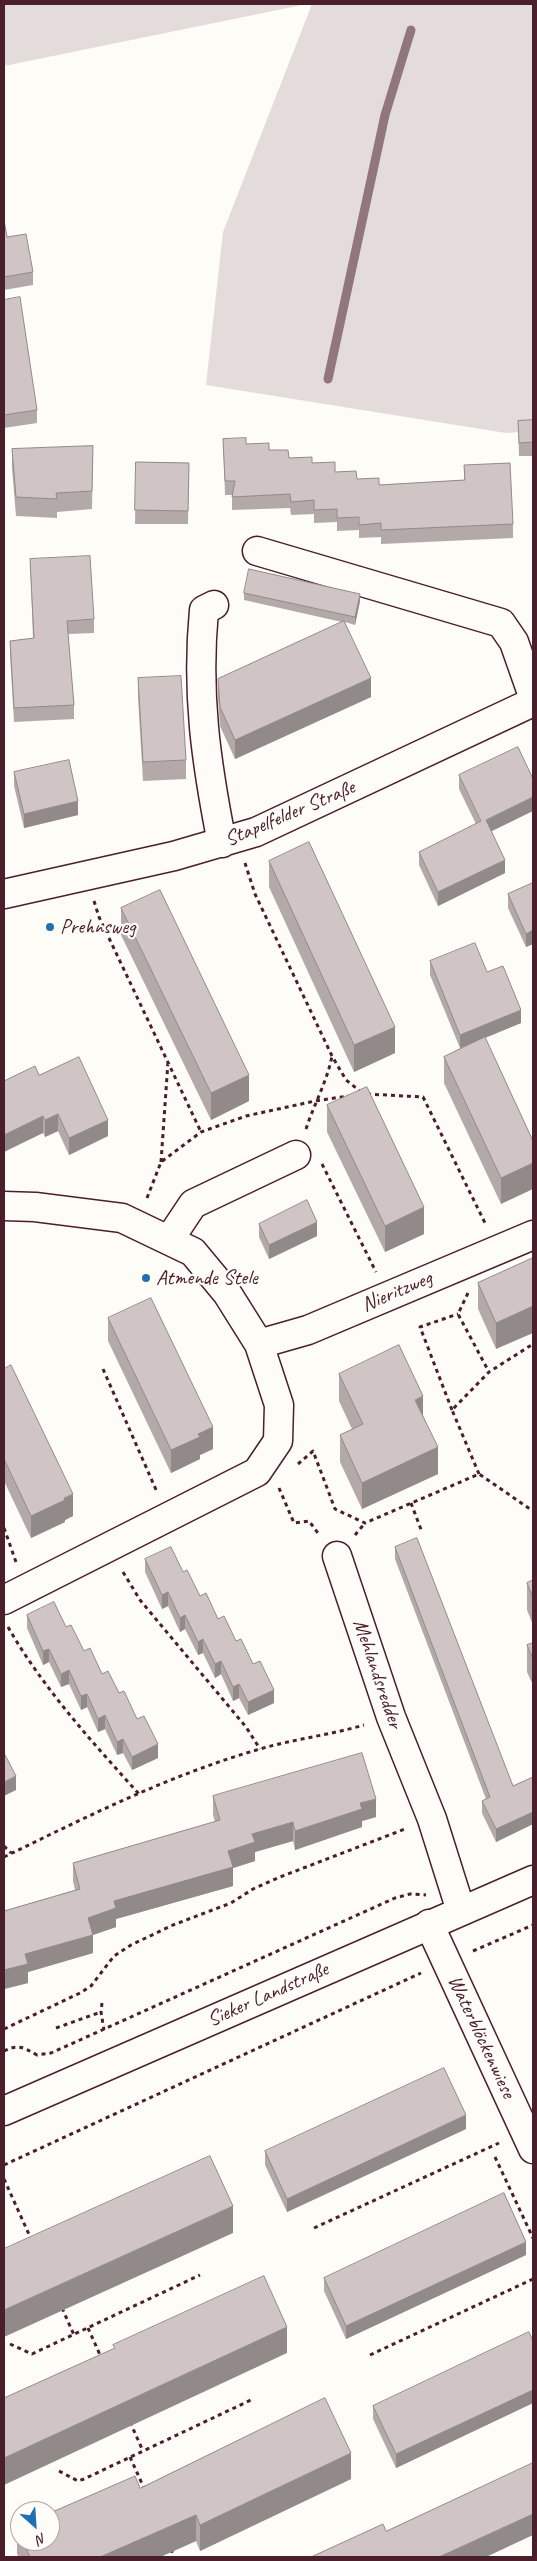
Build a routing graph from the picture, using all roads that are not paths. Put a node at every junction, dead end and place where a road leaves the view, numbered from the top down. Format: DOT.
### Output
graph roads {
  1 [pos="257,551"];
  2 [pos="214,605"];
  3 [pos="533,696"];
  4 [pos="533,702"];
  5 [pos="230,841"];
  6 [pos="4,894"];
  7 [pos="306,1148"];
  8 [pos="4,1206"];
  9 [pos="533,1235"];
  10 [pos="169,1240"];
  11 [pos="260,1344"];
  12 [pos="337,1556"];
  13 [pos="15,1594"];
  14 [pos="533,1880"];
  15 [pos="461,1910"];
  16 [pos="429,1924"];
  17 [pos="4,2111"];
  18 [pos="529,2140"];
  1 -- 3 [label="street"];
  2 -- 5 [label="street"];
  4 -- 5 [label="street, Stapelfelder Straße"];
  5 -- 6 [label="street, Stapelfelder Straße"];
  7 -- 10 [label="street"];
  8 -- 10 [label="street"];
  9 -- 11 [label="street, Nieritzweg"];
  10 -- 11 [label="street"];
  11 -- 13 [label="street"];
  12 -- 15 [label="street, Mehlandsredder"];
  14 -- 15 [label="street, Sieker Landstraße"];
  15 -- 16 [label="street, Sieker Landstraße"];
  16 -- 17 [label="street, Sieker Landstraße"];
  16 -- 18 [label="street, Waterblöckenwiese"];
}
